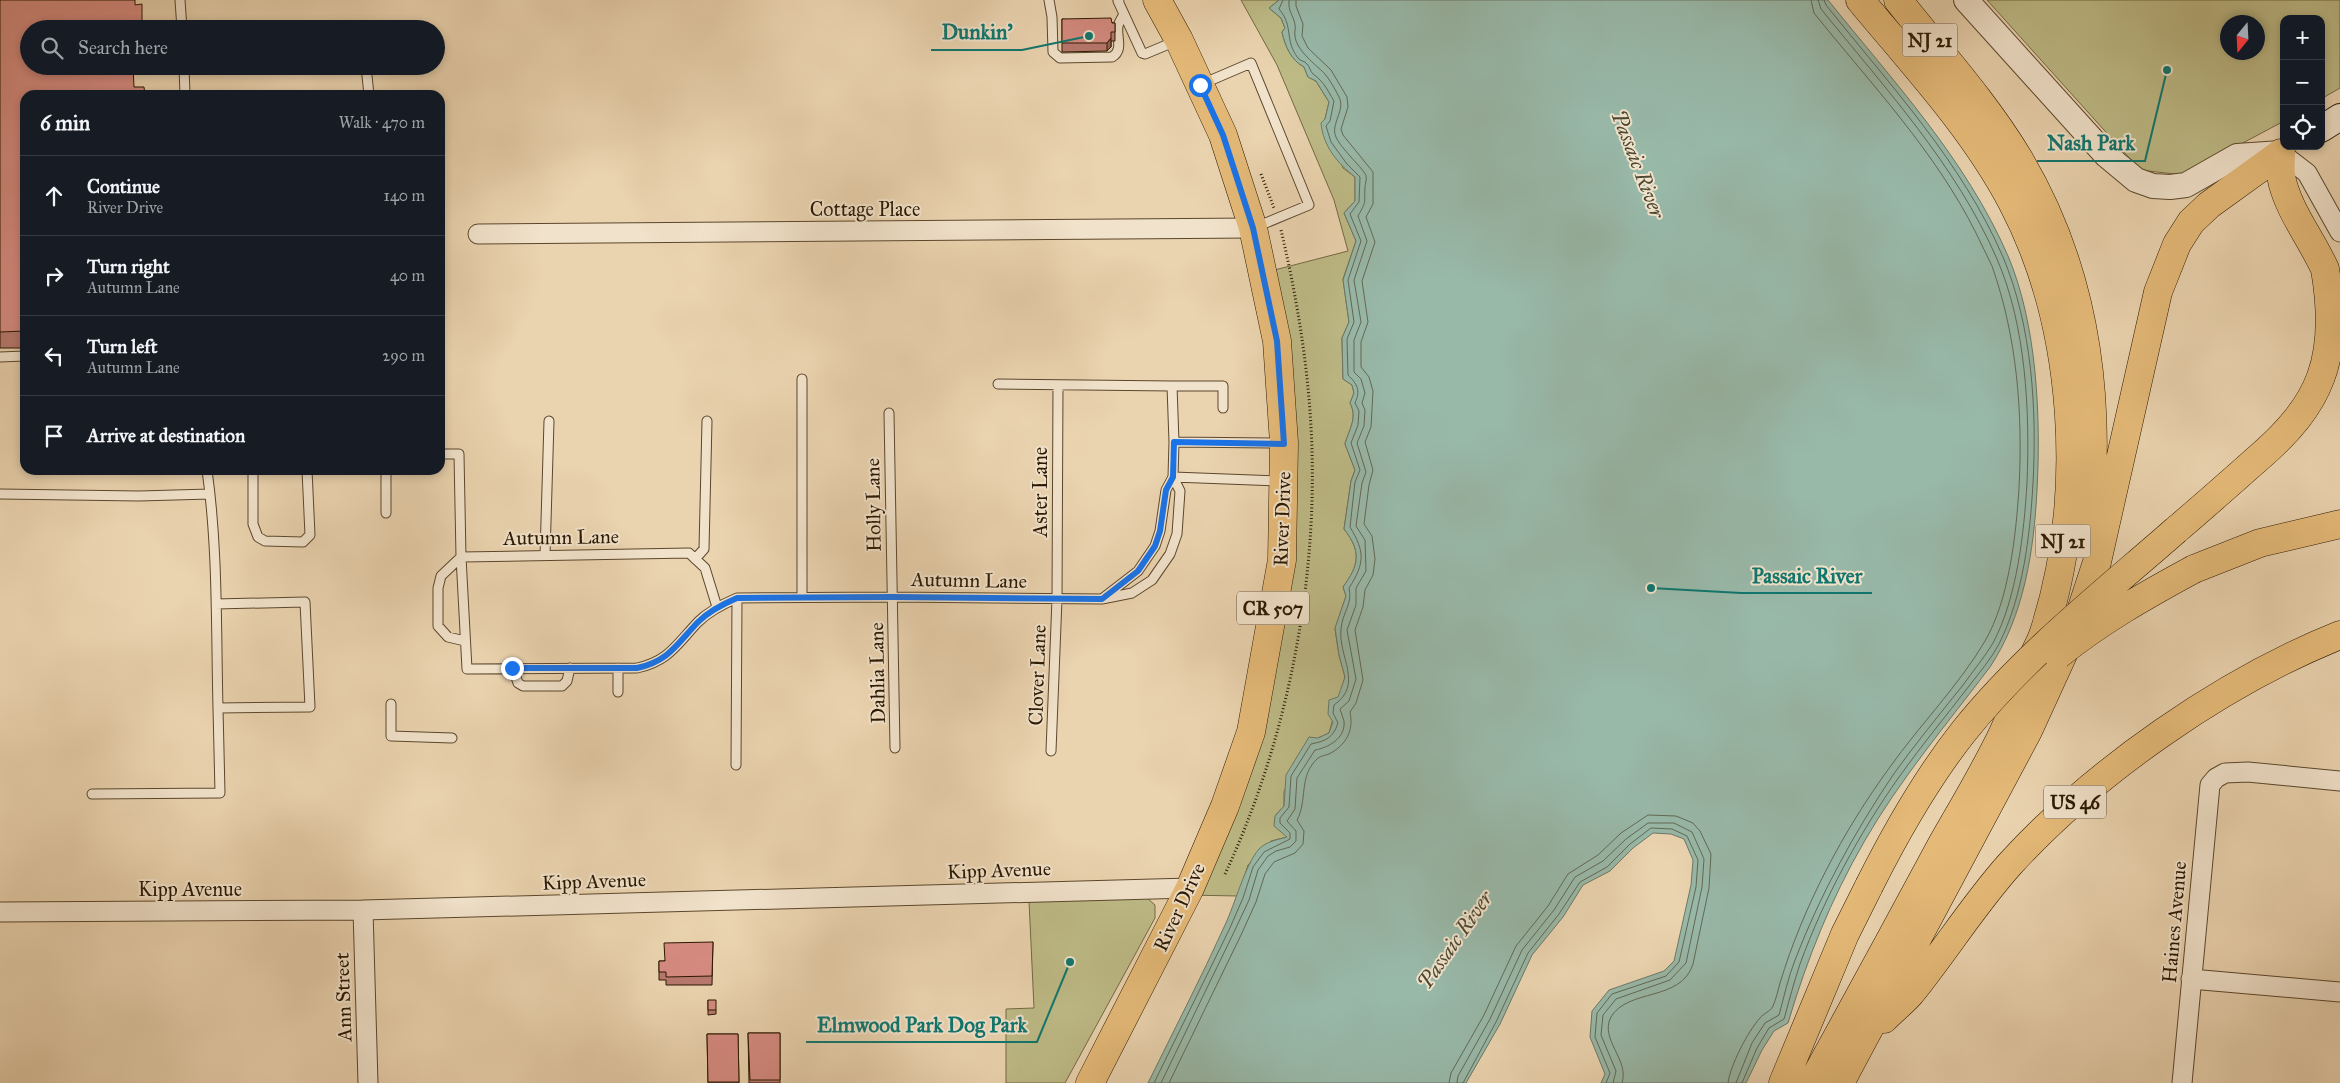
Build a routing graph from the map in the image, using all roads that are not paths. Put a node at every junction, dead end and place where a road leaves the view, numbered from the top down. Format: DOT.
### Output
graph roads {
  1 [pos="180,0"];
  2 [pos="1049,0"];
  3 [pos="1119,0"];
  4 [pos="1157,0"];
  5 [pos="1860,0"];
  6 [pos="1898,0"];
  7 [pos="1903,0"];
  8 [pos="1966,0"];
  9 [pos="1124,14"];
  10 [pos="181,20"];
  11 [pos="1179,40"];
  12 [pos="184,75"];
  13 [pos="367,75"];
  14 [pos="1963,81"];
  15 [pos="1200,85"];
  16 [pos="185,90"];
  17 [pos="368,90"];
  18 [pos="2340,117"];
  19 [pos="2325,126"];
  20 [pos="2287,150"];
  21 [pos="2339,227"];
  22 [pos="1253,228"];
  23 [pos="478,234"];
  24 [pos="20,356"];
  25 [pos="0,357"];
  26 [pos="802,379"];
  27 [pos="998,384"];
  28 [pos="1058,385"];
  29 [pos="1172,386"];
  30 [pos="1223,408"];
  31 [pos="889,413"];
  32 [pos="549,421"];
  33 [pos="706,421"];
  34 [pos="1174,442"];
  35 [pos="1284,444"];
  36 [pos="445,454"];
  37 [pos="208,475"];
  38 [pos="253,475"];
  39 [pos="307,475"];
  40 [pos="386,475"];
  41 [pos="1173,477"];
  42 [pos="1284,481"];
  43 [pos="0,494"];
  44 [pos="210,494"];
  45 [pos="386,513"];
  46 [pos="2340,524"];
  47 [pos="545,555"];
  48 [pos="461,557"];
  49 [pos="695,559"];
  50 [pos="802,597"];
  51 [pos="893,597"];
  52 [pos="737,598"];
  53 [pos="1057,599"];
  54 [pos="1102,599"];
  55 [pos="216,604"];
  56 [pos="717,607"];
  57 [pos="2340,635"];
  58 [pos="465,641"];
  59 [pos="512,668"];
  60 [pos="570,668"];
  61 [pos="618,668"];
  62 [pos="618,692"];
  63 [pos="2044,697"];
  64 [pos="391,704"];
  65 [pos="218,708"];
  66 [pos="452,738"];
  67 [pos="895,748"];
  68 [pos="1051,751"];
  69 [pos="736,765"];
  70 [pos="2340,781"];
  71 [pos="92,794"];
  72 [pos="1869,886"];
  73 [pos="1190,888"];
  74 [pos="363,910"];
  75 [pos="0,912"];
  76 [pos="2191,979"];
  77 [pos="2340,992"];
  78 [pos="1866,1035"];
  79 [pos="368,1083"];
  80 [pos="1090,1083"];
  81 [pos="1783,1083"];
  82 [pos="1812,1083"];
  83 [pos="1840,1083"];
  84 [pos="2182,1083"];
  1 -- 10 [label="lane"];
  2 -- 9 [label="lane"];
  3 -- 9 [label="lane"];
  4 -- 11 [label="main road, River Drive / CR 507"];
  5 -- 82 [label="main road, NJ 21"];
  6 -- 14 [label="main road, NJ 21"];
  7 -- 14 [label="main road"];
  8 -- 20 [label="street"];
  9 -- 11 [label="lane"];
  11 -- 15 [label="main road, River Drive / CR 507"];
  12 -- 16 [label="lane"];
  13 -- 17 [label="lane"];
  14 -- 63 [label="main road, NJ 21"];
  15 -- 22 [label="main road, River Drive / CR 507"];
  15 -- 22 [label="lane"];
  18 -- 19 [label="main road"];
  20 -- 21 [label="street"];
  20 -- 63 [label="main road"];
  20 -- 72 [label="main road, bridge"];
  22 -- 23 [label="street, Cottage Place"];
  22 -- 35 [label="main road, River Drive / CR 507"];
  24 -- 25 [label="lane"];
  26 -- 50 [label="lane"];
  27 -- 28 [label="lane"];
  28 -- 29 [label="lane"];
  28 -- 53 [label="lane, Aster Lane"];
  29 -- 30 [label="lane"];
  29 -- 34 [label="lane, Autumn Lane"];
  31 -- 51 [label="lane, Holly Lane"];
  32 -- 47 [label="lane"];
  33 -- 49 [label="lane"];
  34 -- 35 [label="lane"];
  34 -- 41 [label="lane, Autumn Lane"];
  35 -- 42 [label="main road, River Drive / CR 507"];
  36 -- 48 [label="lane"];
  37 -- 44 [label="lane"];
  38 -- 39 [label="lane"];
  40 -- 45 [label="lane"];
  41 -- 42 [label="lane"];
  41 -- 54 [label="lane, Autumn Lane"];
  41 -- 54 [label="lane, Autumn Lane"];
  42 -- 73 [label="main road, River Drive / CR 507"];
  43 -- 44 [label="lane"];
  44 -- 55 [label="lane"];
  46 -- 72 [label="main road, bridge"];
  47 -- 48 [label="lane, Autumn Lane"];
  47 -- 49 [label="lane, Autumn Lane"];
  48 -- 58 [label="lane, Autumn Lane"];
  48 -- 58 [label="lane"];
  49 -- 56 [label="lane"];
  50 -- 51 [label="lane, Autumn Lane"];
  50 -- 52 [label="lane, Autumn Lane"];
  51 -- 53 [label="lane, Autumn Lane"];
  51 -- 67 [label="lane, Dahlia Lane"];
  52 -- 56 [label="lane, Autumn Lane"];
  52 -- 69 [label="lane"];
  53 -- 54 [label="lane, Autumn Lane"];
  53 -- 68 [label="lane, Clover Lane"];
  55 -- 65 [label="lane"];
  55 -- 65 [label="lane"];
  56 -- 61 [label="lane, Autumn Lane"];
  57 -- 78 [label="main road, US 46"];
  58 -- 59 [label="lane, Autumn Lane"];
  59 -- 60 [label="lane, Autumn Lane"];
  59 -- 60 [label="lane"];
  60 -- 61 [label="lane, Autumn Lane"];
  61 -- 62 [label="lane"];
  63 -- 78 [label="main road, NJ 21"];
  64 -- 66 [label="lane"];
  65 -- 71 [label="lane"];
  70 -- 76 [label="street, Haines Avenue"];
  72 -- 81 [label="main road"];
  73 -- 74 [label="street, Kipp Avenue"];
  73 -- 80 [label="main road, River Drive / CR 507"];
  74 -- 75 [label="street, Kipp Avenue"];
  74 -- 79 [label="street, Ann Street"];
  76 -- 77 [label="street"];
  76 -- 84 [label="street, Haines Avenue"];
  78 -- 83 [label="main road, US 46"];
}
